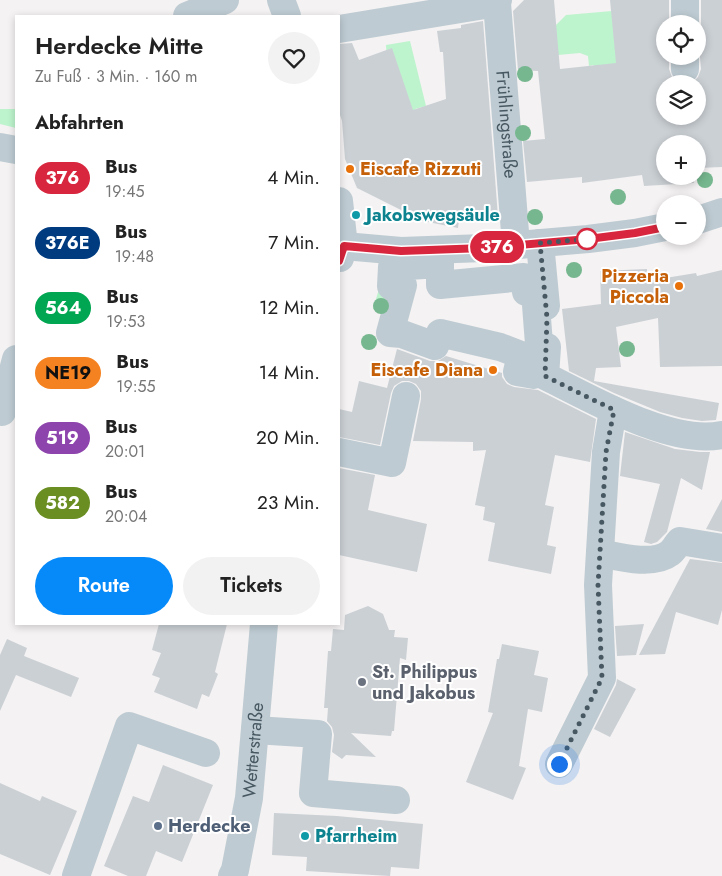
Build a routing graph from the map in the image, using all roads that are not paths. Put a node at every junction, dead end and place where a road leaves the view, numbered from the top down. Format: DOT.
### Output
graph roads {
  1 [pos="224,0"];
  2 [pos="281,0"];
  3 [pos="685,0"];
  4 [pos="497,1"];
  5 [pos="189,15"];
  6 [pos="288,15"];
  7 [pos="685,15"];
  8 [pos="340,29"];
  9 [pos="0,147"];
  10 [pos="15,150"];
  11 [pos="722,212"];
  12 [pos="706,217"];
  13 [pos="340,226"];
  14 [pos="656,229"];
  15 [pos="528,244"];
  16 [pos="341,250"];
  17 [pos="516,277"];
  18 [pos="15,364"];
  19 [pos="406,396"];
  20 [pos="614,410"];
  21 [pos="6,413"];
  22 [pos="722,435"];
  23 [pos="340,452"];
  24 [pos="722,548"];
  25 [pos="600,553"];
  26 [pos="264,625"];
  27 [pos="255,730"];
  28 [pos="206,753"];
  29 [pos="559,764"];
  30 [pos="396,800"];
  31 [pos="76,876"];
  32 [pos="232,876"];
  1 -- 5 [label="street"];
  2 -- 6 [label="street"];
  3 -- 7 [label="street"];
  4 -- 8 [label="street, Frühlingstraße"];
  4 -- 15 [label="street, Frühlingstraße"];
  9 -- 10 [label="street"];
  11 -- 12 [label="street"];
  13 -- 16 [label="street"];
  14 -- 15 [label="street"];
  15 -- 16 [label="street"];
  15 -- 20 [label="street, Frühlingstraße"];
  17 -- 17 [label="street"];
  18 -- 21 [label="street"];
  19 -- 23 [label="street"];
  20 -- 22 [label="street"];
  20 -- 25 [label="street"];
  24 -- 25 [label="street"];
  25 -- 29 [label="street"];
  26 -- 27 [label="street, Wetterstraße"];
  27 -- 30 [label="street"];
  27 -- 32 [label="street, Wetterstraße"];
  28 -- 31 [label="street"];
}
